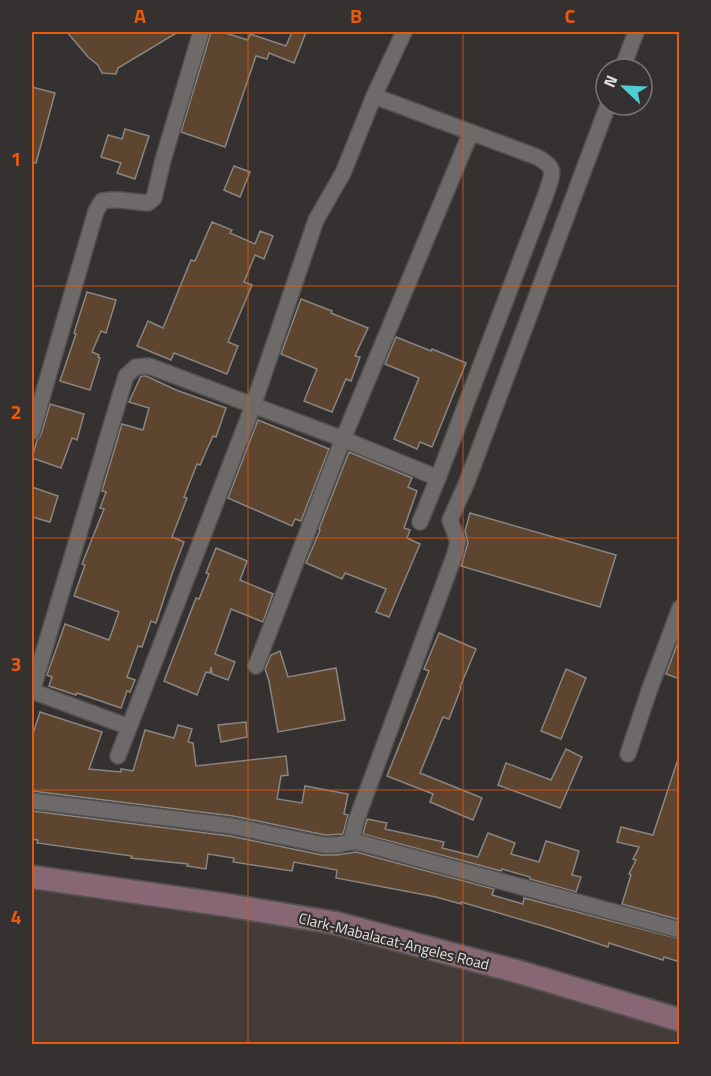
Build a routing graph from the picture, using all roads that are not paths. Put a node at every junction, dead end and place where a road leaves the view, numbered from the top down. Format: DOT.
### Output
graph roads {
  1 [pos="201,32"];
  2 [pos="404,32"];
  3 [pos="636,32"];
  4 [pos="627,57"];
  5 [pos="374,96"];
  6 [pos="604,117"];
  7 [pos="471,132"];
  8 [pos="253,406"];
  9 [pos="32,432"];
  10 [pos="343,439"];
  11 [pos="438,478"];
  12 [pos="420,522"];
  13 [pos="680,608"];
  14 [pos="256,666"];
  15 [pos="32,691"];
  16 [pos="129,727"];
  17 [pos="628,754"];
  18 [pos="118,756"];
  19 [pos="32,801"];
  20 [pos="351,842"];
  21 [pos="32,877"];
  22 [pos="680,930"];
  23 [pos="680,1020"];
  1 -- 9 [label="street"];
  2 -- 5 [label="street"];
  3 -- 4 [label="street"];
  5 -- 7 [label="street"];
  5 -- 8 [label="street"];
  6 -- 20 [label="street"];
  7 -- 10 [label="street"];
  7 -- 11 [label="street"];
  8 -- 10 [label="street"];
  8 -- 15 [label="street"];
  8 -- 16 [label="street"];
  10 -- 11 [label="street"];
  10 -- 14 [label="street"];
  11 -- 12 [label="street"];
  13 -- 17 [label="street"];
  15 -- 16 [label="street"];
  16 -- 18 [label="street"];
  19 -- 20 [label="street"];
  20 -- 22 [label="street"];
  21 -- 23 [label="main road, Clark-Mabalacat-Angeles Road"];
}
